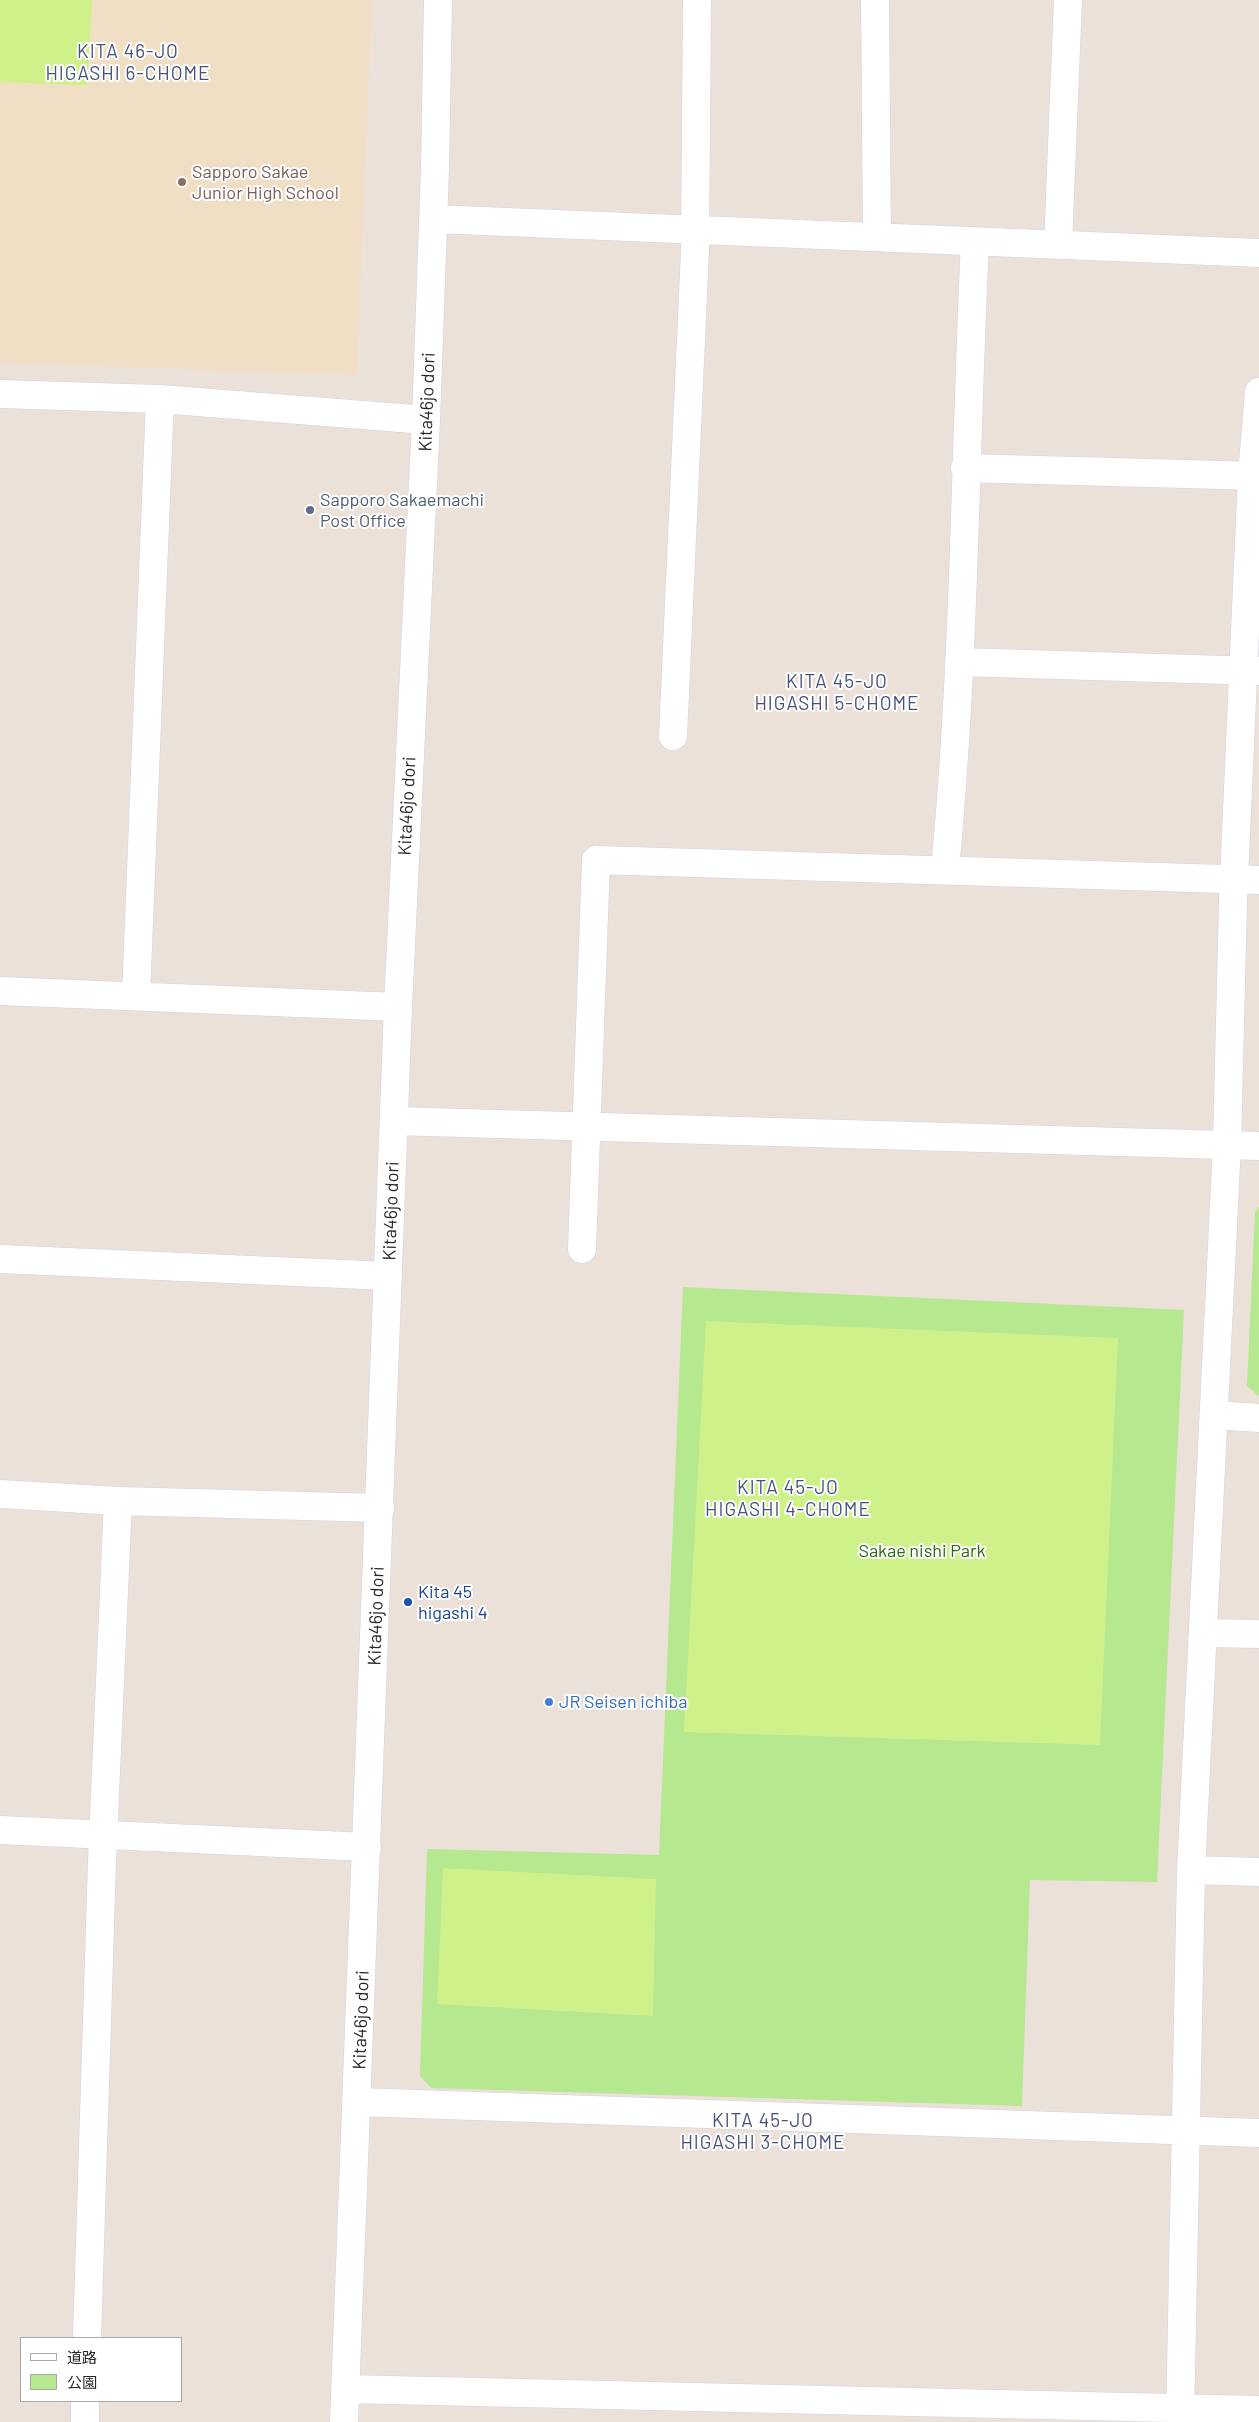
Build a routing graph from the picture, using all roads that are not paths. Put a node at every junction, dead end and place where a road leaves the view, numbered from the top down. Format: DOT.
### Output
graph roads {
  1 [pos="438,0"];
  2 [pos="697,0"];
  3 [pos="875,0"];
  4 [pos="1068,0"];
  5 [pos="434,219"];
  6 [pos="695,229"];
  7 [pos="877,237"];
  8 [pos="975,241"];
  9 [pos="1058,244"];
  10 [pos="1259,252"];
  11 [pos="1259,392"];
  12 [pos="0,394"];
  13 [pos="160,399"];
  14 [pos="426,420"];
  15 [pos="965,468"];
  16 [pos="1256,475"];
  17 [pos="960,662"];
  18 [pos="1251,671"];
  19 [pos="673,736"];
  20 [pos="945,869"];
  21 [pos="1246,880"];
  22 [pos="0,991"];
  23 [pos="136,996"];
  24 [pos="398,1007"];
  25 [pos="394,1121"];
  26 [pos="585,1126"];
  27 [pos="1226,1145"];
  28 [pos="1259,1146"];
  29 [pos="582,1249"];
  30 [pos="0,1259"];
  31 [pos="388,1276"];
  32 [pos="1214,1415"];
  33 [pos="1259,1418"];
  34 [pos="0,1494"];
  35 [pos="118,1501"];
  36 [pos="380,1508"];
  37 [pos="1203,1633"];
  38 [pos="1259,1634"];
  39 [pos="0,1830"];
  40 [pos="103,1835"];
  41 [pos="367,1848"];
  42 [pos="1192,1870"];
  43 [pos="1259,1872"];
  44 [pos="358,2102"];
  45 [pos="1186,2131"];
  46 [pos="1259,2134"];
  47 [pos="87,2337"];
  48 [pos="346,2388"];
  49 [pos="86,2402"];
  50 [pos="1259,2410"];
  51 [pos="767,2411"];
  52 [pos="1180,2415"];
  53 [pos="85,2422"];
  54 [pos="344,2422"];
  1 -- 5 [label="street, Kita46jo dori"];
  2 -- 6 [label="street"];
  3 -- 7 [label="street"];
  4 -- 9 [label="street"];
  5 -- 6 [label="street"];
  5 -- 14 [label="street, Kita46jo dori"];
  6 -- 7 [label="street"];
  6 -- 19 [label="street"];
  7 -- 8 [label="street"];
  8 -- 9 [label="street"];
  8 -- 15 [label="street"];
  9 -- 10 [label="street"];
  11 -- 16 [label="street"];
  12 -- 13 [label="street"];
  13 -- 14 [label="street"];
  13 -- 23 [label="street"];
  14 -- 24 [label="street, Kita46jo dori"];
  15 -- 16 [label="street"];
  15 -- 17 [label="street"];
  16 -- 18 [label="street"];
  17 -- 18 [label="street"];
  17 -- 20 [label="street"];
  18 -- 21 [label="street"];
  20 -- 21 [label="street"];
  20 -- 26 [label="street"];
  21 -- 27 [label="street"];
  22 -- 23 [label="street"];
  23 -- 24 [label="street"];
  24 -- 25 [label="street, Kita46jo dori"];
  25 -- 26 [label="street"];
  25 -- 31 [label="street, Kita46jo dori"];
  26 -- 27 [label="street"];
  26 -- 29 [label="street"];
  27 -- 28 [label="street"];
  27 -- 32 [label="street"];
  30 -- 31 [label="street"];
  31 -- 36 [label="street, Kita46jo dori"];
  32 -- 33 [label="street"];
  32 -- 37 [label="street"];
  34 -- 35 [label="street"];
  35 -- 36 [label="street"];
  35 -- 40 [label="street"];
  36 -- 41 [label="street, Kita46jo dori"];
  37 -- 38 [label="street"];
  37 -- 42 [label="street"];
  39 -- 40 [label="street"];
  40 -- 41 [label="street"];
  40 -- 47 [label="street"];
  41 -- 44 [label="street, Kita46jo dori"];
  42 -- 43 [label="street"];
  42 -- 45 [label="street"];
  44 -- 45 [label="street"];
  44 -- 48 [label="street, Kita46jo dori"];
  45 -- 46 [label="street"];
  45 -- 52 [label="street"];
  48 -- 51 [label="street"];
  48 -- 54 [label="street, Kita46jo dori"];
  49 -- 53 [label="street"];
  50 -- 52 [label="street"];
  51 -- 52 [label="street"];
}
